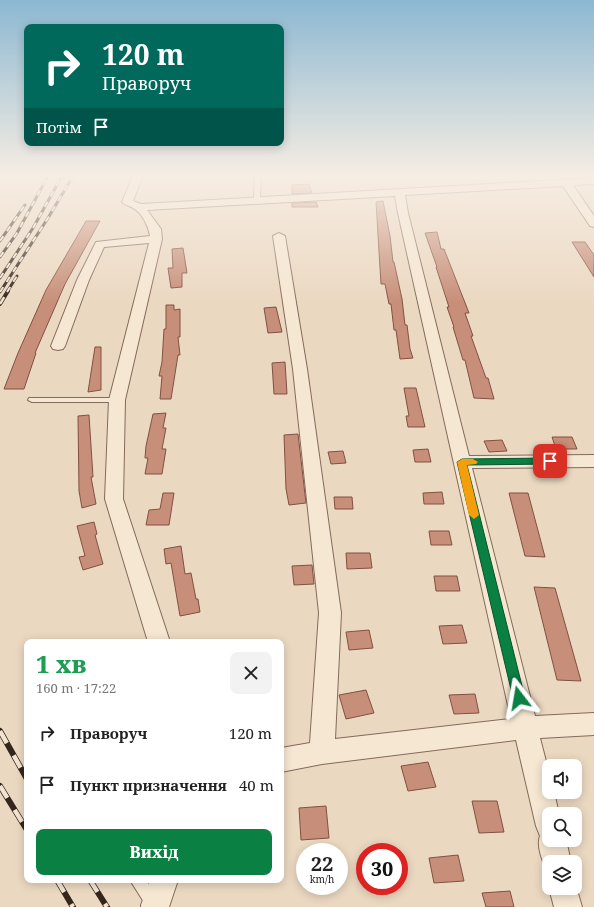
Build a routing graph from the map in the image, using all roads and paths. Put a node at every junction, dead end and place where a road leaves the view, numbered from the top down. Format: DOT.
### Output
graph roads {
  1 [pos="148,218"];
  2 [pos="404,218"];
  3 [pos="279,236"];
  4 [pos="156,239"];
  5 [pos="58,346"];
  6 [pos="32,400"];
  7 [pos="117,400"];
  8 [pos="594,461"];
  9 [pos="462,462"];
  10 [pos="158,639"];
  11 [pos="594,724"];
  12 [pos="526,728"];
  13 [pos="322,752"];
  14 [pos="284,759"];
  15 [pos="545,807"];
  16 [pos="142,883"];
  17 [pos="565,895"];
  18 [pos="159,897"];
  19 [pos="568,907"];
  1 -- 4 [label="street"];
  2 -- 9 [label="street"];
  3 -- 13 [label="street"];
  4 -- 5 [label="street"];
  4 -- 7 [label="street"];
  6 -- 7 [label="lane"];
  7 -- 10 [label="street"];
  8 -- 9 [label="street"];
  9 -- 12 [label="street"];
  11 -- 12 [label="street"];
  12 -- 13 [label="street"];
  12 -- 15 [label="street"];
  13 -- 14 [label="street"];
  16 -- 18 [label="lane"];
  17 -- 19 [label="street"];
}
